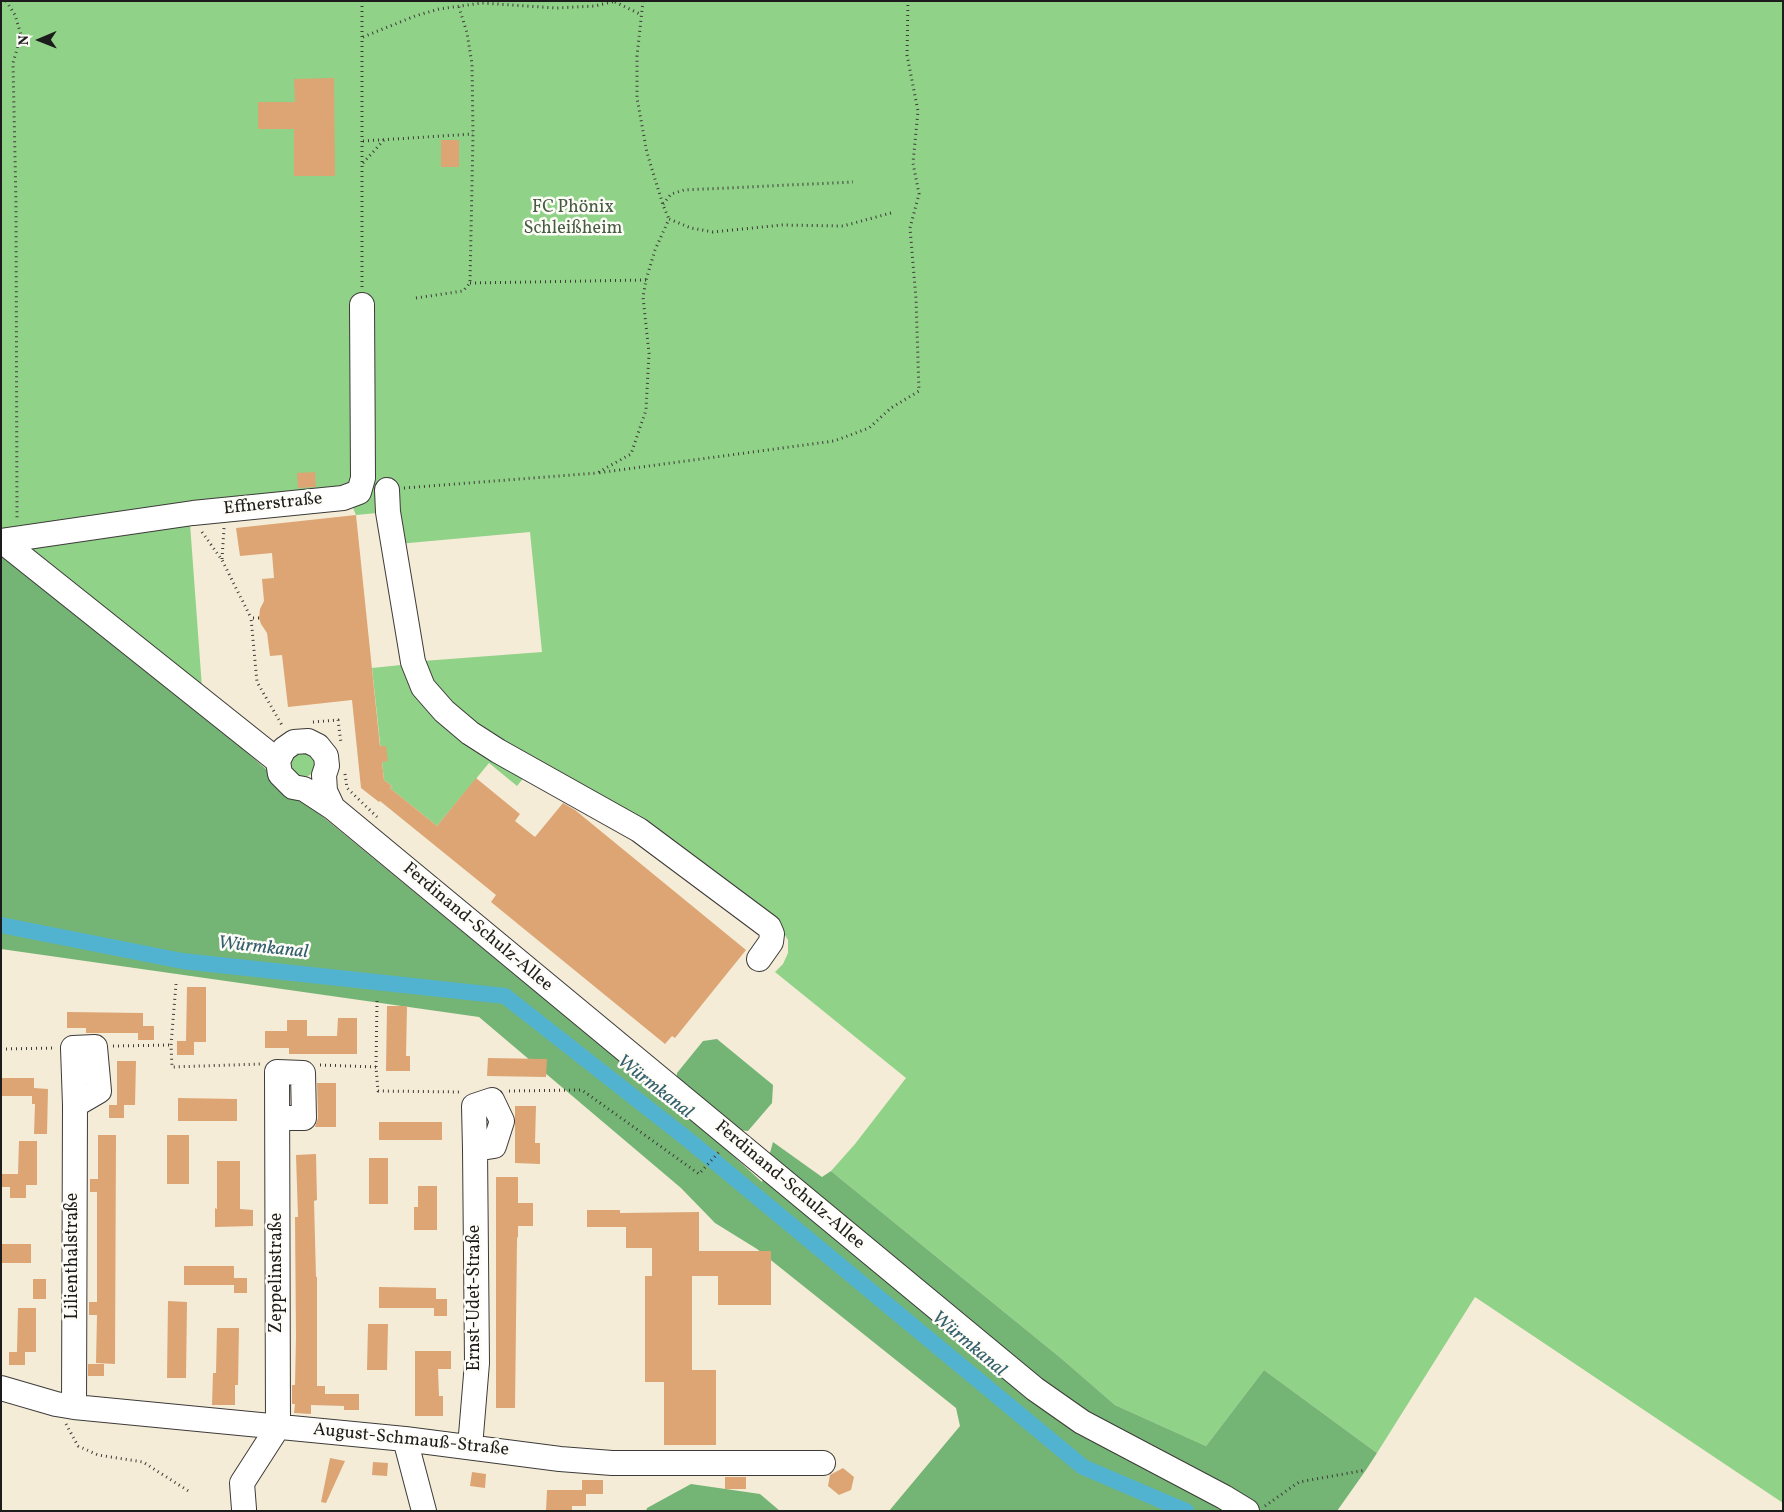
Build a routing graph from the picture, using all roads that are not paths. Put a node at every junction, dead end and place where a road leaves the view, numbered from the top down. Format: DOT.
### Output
graph roads {
  1 [pos="362,305"];
  2 [pos="387,490"];
  3 [pos="7,540"];
  4 [pos="278,761"];
  5 [pos="333,808"];
  6 [pos="759,959"];
  7 [pos="84,1047"];
  8 [pos="278,1118"];
  9 [pos="475,1149"];
  10 [pos="1,1388"];
  11 [pos="65,1405"];
  12 [pos="278,1427"];
  13 [pos="405,1439"];
  14 [pos="470,1446"];
  15 [pos="823,1463"];
  16 [pos="244,1509"];
  17 [pos="424,1511"];
  18 [pos="1247,1511"];
  1 -- 3 [label="street, Effnerstraße"];
  2 -- 6 [label="street"];
  3 -- 4 [label="street"];
  4 -- 5 [label="street, Ferdinand-Schulz-Allee"];
  4 -- 5 [label="street"];
  5 -- 18 [label="street, Ferdinand-Schulz-Allee"];
  7 -- 11 [label="street, Lilienthalstraße"];
  8 -- 12 [label="street, Zeppelinstraße"];
  9 -- 14 [label="street, Ernst-Udet-Straße"];
  10 -- 11 [label="street, August-Schmauß-Straße"];
  11 -- 12 [label="street, August-Schmauß-Straße"];
  12 -- 13 [label="street, August-Schmauß-Straße"];
  12 -- 16 [label="street"];
  13 -- 14 [label="street, August-Schmauß-Straße"];
  13 -- 17 [label="street"];
  14 -- 15 [label="street, August-Schmauß-Straße"];
}
